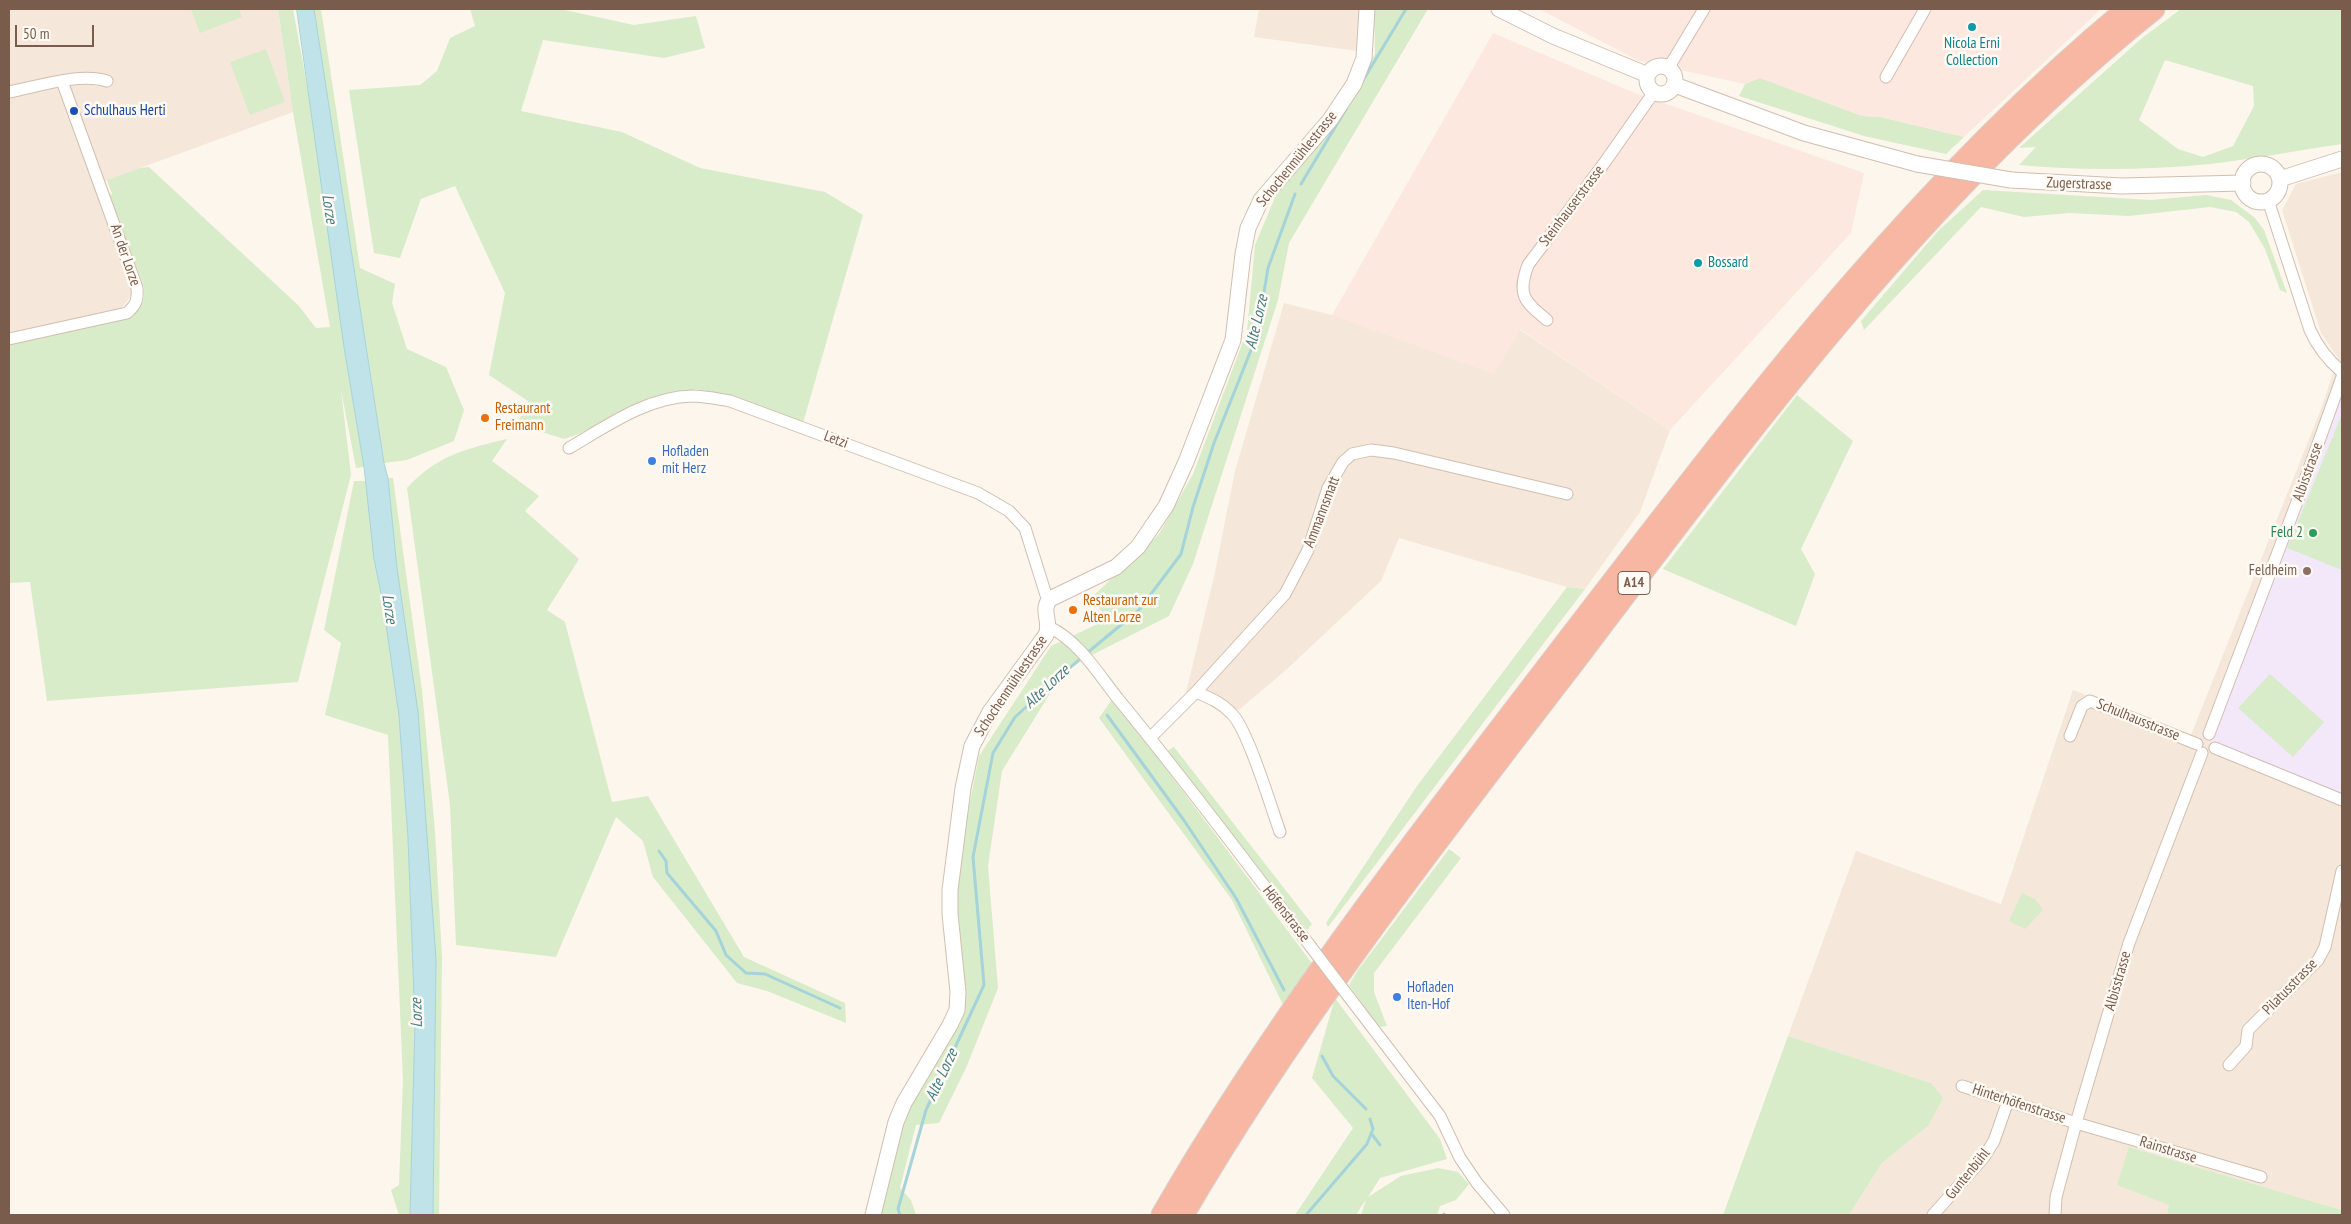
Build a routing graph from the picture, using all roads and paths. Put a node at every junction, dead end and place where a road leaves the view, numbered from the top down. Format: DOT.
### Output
graph roads {
  1 [pos="1368,9"];
  2 [pos="1499,9"];
  3 [pos="1704,9"];
  4 [pos="1925,9"];
  5 [pos="2127,9"];
  6 [pos="2154,9"];
  7 [pos="1668,67"];
  8 [pos="1648,75"];
  9 [pos="1886,77"];
  10 [pos="62,81"];
  11 [pos="107,81"];
  12 [pos="1675,85"];
  13 [pos="9,92"];
  14 [pos="1654,92"];
  15 [pos="2342,159"];
  16 [pos="2280,179"];
  17 [pos="2243,183"];
  18 [pos="2268,200"];
  19 [pos="1547,320"];
  20 [pos="9,339"];
  21 [pos="2342,372"];
  22 [pos="2342,377"];
  23 [pos="569,448"];
  24 [pos="1567,494"];
  25 [pos="1050,599"];
  26 [pos="1049,627"];
  27 [pos="1196,692"];
  28 [pos="2209,734"];
  29 [pos="2070,736"];
  30 [pos="1150,738"];
  31 [pos="2199,748"];
  32 [pos="2216,748"];
  33 [pos="2342,800"];
  34 [pos="1280,832"];
  35 [pos="2342,871"];
  36 [pos="2229,1065"];
  37 [pos="1962,1086"];
  38 [pos="2008,1101"];
  39 [pos="2076,1123"];
  40 [pos="2261,1177"];
  41 [pos="873,1215"];
  42 [pos="1162,1215"];
  43 [pos="1183,1215"];
  44 [pos="1504,1215"];
  45 [pos="1933,1215"];
  46 [pos="2055,1215"];
  1 -- 25 [label="street, Schochenmühlestrasse"];
  2 -- 8 [label="street"];
  3 -- 7 [label="street"];
  4 -- 9 [label="street"];
  5 -- 42 [label="highway, A14"];
  6 -- 43 [label="highway, A14"];
  7 -- 8 [label="street"];
  7 -- 12 [label="street"];
  8 -- 14 [label="street"];
  10 -- 11 [label="street"];
  10 -- 13 [label="street"];
  10 -- 20 [label="street, An der Lorze"];
  12 -- 14 [label="street"];
  12 -- 17 [label="street, Zugerstrasse, bridge"];
  14 -- 19 [label="street, Steinhauserstrasse"];
  15 -- 16 [label="street"];
  16 -- 17 [label="street"];
  16 -- 18 [label="street"];
  17 -- 18 [label="street"];
  18 -- 21 [label="street"];
  22 -- 28 [label="street, Albisstrasse"];
  23 -- 25 [label="street, Letzi"];
  24 -- 27 [label="street, Ammannsmatt"];
  25 -- 26 [label="street, Schochenmühlestrasse"];
  26 -- 30 [label="street, Höfenstrasse"];
  26 -- 41 [label="street, Schochenmühlestrasse"];
  27 -- 30 [label="street, Ammannsmatt"];
  27 -- 34 [label="street"];
  28 -- 31 [label="street, Albisstrasse"];
  28 -- 32 [label="street"];
  29 -- 31 [label="street, Schulhausstrasse"];
  30 -- 44 [label="street, Höfenstrasse, bridge"];
  31 -- 32 [label="street"];
  31 -- 39 [label="street, Albisstrasse"];
  32 -- 33 [label="street"];
  35 -- 36 [label="street, Pilatusstrasse"];
  37 -- 38 [label="street, Hinterhöfenstrasse"];
  38 -- 39 [label="street, Hinterhöfenstrasse"];
  38 -- 45 [label="street, Guntenbühl"];
  39 -- 40 [label="street, Rainstrasse"];
  39 -- 46 [label="street, Albisstrasse"];
}
